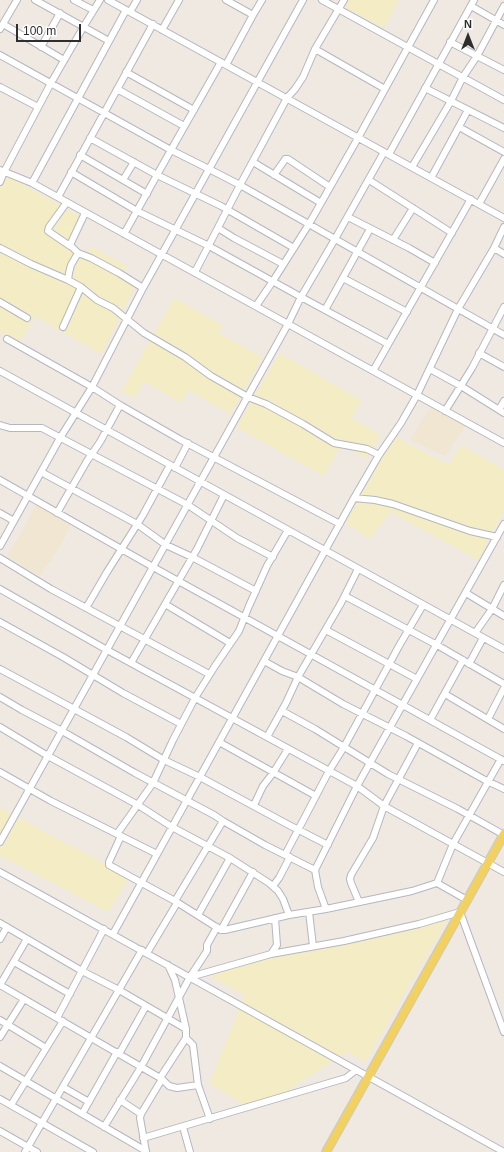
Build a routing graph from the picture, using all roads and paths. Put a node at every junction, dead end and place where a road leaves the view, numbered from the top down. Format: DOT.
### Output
graph roads {
  1 [pos="17,0"];
  2 [pos="35,0"];
  3 [pos="74,0"];
  4 [pos="100,0"];
  5 [pos="108,0"];
  6 [pos="137,0"];
  7 [pos="178,0"];
  8 [pos="226,0"];
  9 [pos="262,0"];
  10 [pos="303,0"];
  11 [pos="322,0"];
  12 [pos="344,0"];
  13 [pos="434,0"];
  14 [pos="472,2"];
  15 [pos="504,6"];
  16 [pos="338,9"];
  17 [pos="93,10"];
  18 [pos="128,11"];
  19 [pos="60,13"];
  20 [pos="253,15"];
  21 [pos="496,20"];
  22 [pos="152,24"];
  23 [pos="504,25"];
  24 [pos="84,26"];
  25 [pos="1,27"];
  26 [pos="162,30"];
  27 [pos="109,41"];
  28 [pos="450,42"];
  29 [pos="41,47"];
  30 [pos="408,48"];
  31 [pos="315,50"];
  32 [pos="0,55"];
  33 [pos="477,56"];
  34 [pos="64,60"];
  35 [pos="504,62"];
  36 [pos="224,63"];
  37 [pos="438,65"];
  38 [pos="502,69"];
  39 [pos="126,72"];
  40 [pos="463,77"];
  41 [pos="257,82"];
  42 [pos="51,83"];
  43 [pos="0,87"];
  44 [pos="117,88"];
  45 [pos="425,88"];
  46 [pos="385,89"];
  47 [pos="287,98"];
  48 [pos="77,99"];
  49 [pos="504,100"];
  50 [pos="451,101"];
  51 [pos="38,107"];
  52 [pos="194,110"];
  53 [pos="468,110"];
  54 [pos="104,113"];
  55 [pos="184,126"];
  56 [pos="459,127"];
  57 [pos="504,128"];
  58 [pos="90,138"];
  59 [pos="358,138"];
  60 [pos="171,150"];
  61 [pos="504,152"];
  62 [pos="387,153"];
  63 [pos="80,155"];
  64 [pos="504,159"];
  65 [pos="134,162"];
  66 [pos="252,162"];
  67 [pos="412,167"];
  68 [pos="209,169"];
  69 [pos="502,169"];
  70 [pos="2,171"];
  71 [pos="71,172"];
  72 [pos="157,174"];
  73 [pos="274,175"];
  74 [pos="431,178"];
  75 [pos="123,180"];
  76 [pos="369,180"];
  77 [pos="0,182"];
  78 [pos="32,183"];
  79 [pos="240,185"];
  80 [pos="330,187"];
  81 [pos="147,194"];
  82 [pos="195,194"];
  83 [pos="58,197"];
  84 [pos="471,200"];
  85 [pos="67,202"];
  86 [pos="321,203"];
  87 [pos="479,204"];
  88 [pos="413,208"];
  89 [pos="227,210"];
  90 [pos="137,211"];
  91 [pos="85,213"];
  92 [pos="348,217"];
  93 [pos="504,218"];
  94 [pos="309,224"];
  95 [pos="504,227"];
  96 [pos="218,228"];
  97 [pos="370,228"];
  98 [pos="175,230"];
  99 [pos="452,233"];
  100 [pos="124,234"];
  101 [pos="335,239"];
  102 [pos="393,240"];
  103 [pos="70,246"];
  104 [pos="209,246"];
  105 [pos="0,248"];
  106 [pos="294,248"];
  107 [pos="494,248"];
  108 [pos="357,252"];
  109 [pos="78,253"];
  110 [pos="162,254"];
  111 [pos="504,254"];
  112 [pos="435,263"];
  113 [pos="284,264"];
  114 [pos="195,272"];
  115 [pos="343,278"];
  116 [pos="68,280"];
  117 [pos="273,281"];
  118 [pos="81,288"];
  119 [pos="143,288"];
  120 [pos="420,288"];
  121 [pos="301,297"];
  122 [pos="0,302"];
  123 [pos="256,306"];
  124 [pos="504,307"];
  125 [pos="458,309"];
  126 [pos="325,310"];
  127 [pos="407,312"];
  128 [pos="27,318"];
  129 [pos="128,319"];
  130 [pos="288,324"];
  131 [pos="63,327"];
  132 [pos="492,328"];
  133 [pos="504,335"];
  134 [pos="7,339"];
  135 [pos="388,344"];
  136 [pos="480,353"];
  137 [pos="504,367"];
  138 [pos="430,369"];
  139 [pos="0,371"];
  140 [pos="373,371"];
  141 [pos="461,386"];
  142 [pos="92,387"];
  143 [pos="417,395"];
  144 [pos="248,397"];
  145 [pos="504,401"];
  146 [pos="120,405"];
  147 [pos="445,411"];
  148 [pos="502,411"];
  149 [pos="76,413"];
  150 [pos="0,425"];
  151 [pos="107,430"];
  152 [pos="60,438"];
  153 [pos="188,443"];
  154 [pos="504,443"];
  155 [pos="92,454"];
  156 [pos="379,455"];
  157 [pos="214,457"];
  158 [pos="173,466"];
  159 [pos="41,472"];
  160 [pos="0,480"];
  161 [pos="200,482"];
  162 [pos="71,488"];
  163 [pos="156,488"];
  164 [pos="224,495"];
  165 [pos="28,496"];
  166 [pos="354,498"];
  167 [pos="188,504"];
  168 [pos="57,512"];
  169 [pos="0,513"];
  170 [pos="212,520"];
  171 [pos="14,521"];
  172 [pos="137,524"];
  173 [pos="340,524"];
  174 [pos="504,524"];
  175 [pos="288,530"];
  176 [pos="497,537"];
  177 [pos="166,544"];
  178 [pos="0,546"];
  179 [pos="121,549"];
  180 [pos="325,550"];
  181 [pos="192,557"];
  182 [pos="273,557"];
  183 [pos="0,558"];
  184 [pos="153,567"];
  185 [pos="358,569"];
  186 [pos="178,581"];
  187 [pos="504,584"];
  188 [pos="0,590"];
  189 [pos="256,591"];
  190 [pos="466,593"];
  191 [pos="345,596"];
  192 [pos="165,604"];
  193 [pos="423,605"];
  194 [pos="86,608"];
  195 [pos="492,609"];
  196 [pos="504,616"];
  197 [pos="244,617"];
  198 [pos="451,620"];
  199 [pos="0,622"];
  200 [pos="120,626"];
  201 [pos="326,630"];
  202 [pos="408,630"];
  203 [pos="475,633"];
  204 [pos="278,635"];
  205 [pos="483,638"];
  206 [pos="144,639"];
  207 [pos="230,643"];
  208 [pos="437,645"];
  209 [pos="504,649"];
  210 [pos="107,650"];
  211 [pos="312,654"];
  212 [pos="463,660"];
  213 [pos="264,661"];
  214 [pos="130,662"];
  215 [pos="469,664"];
  216 [pos="389,665"];
  217 [pos="0,669"];
  218 [pos="210,674"];
  219 [pos="93,675"];
  220 [pos="298,677"];
  221 [pos="417,679"];
  222 [pos="504,684"];
  223 [pos="504,688"];
  224 [pos="376,690"];
  225 [pos="444,694"];
  226 [pos="0,697"];
  227 [pos="195,698"];
  228 [pos="403,705"];
  229 [pos="74,710"];
  230 [pos="282,711"];
  231 [pos="362,714"];
  232 [pos="233,718"];
  233 [pos="488,719"];
  234 [pos="430,720"];
  235 [pos="181,724"];
  236 [pos="0,727"];
  237 [pos="390,728"];
  238 [pos="504,729"];
  239 [pos="62,731"];
  240 [pos="267,737"];
  241 [pos="220,742"];
  242 [pos="418,743"];
  243 [pos="344,747"];
  244 [pos="288,748"];
  245 [pos="48,756"];
  246 [pos="164,760"];
  247 [pos="502,760"];
  248 [pos="370,763"];
  249 [pos="330,771"];
  250 [pos="0,772"];
  251 [pos="273,773"];
  252 [pos="200,777"];
  253 [pos="398,779"];
  254 [pos="488,782"];
  255 [pos="153,783"];
  256 [pos="357,786"];
  257 [pos="504,789"];
  258 [pos="29,790"];
  259 [pos="316,796"];
  260 [pos="187,801"];
  261 [pos="138,805"];
  262 [pos="254,805"];
  263 [pos="384,806"];
  264 [pos="470,816"];
  265 [pos="223,821"];
  266 [pos="172,827"];
  267 [pos="298,830"];
  268 [pos="504,834"];
  269 [pos="119,835"];
  270 [pos="0,842"];
  271 [pos="453,844"];
  272 [pos="328,845"];
  273 [pos="207,846"];
  274 [pos="157,854"];
  275 [pos="287,856"];
  276 [pos="230,858"];
  277 [pos="487,863"];
  278 [pos="315,870"];
  279 [pos="0,872"];
  280 [pos="253,872"];
  281 [pos="504,872"];
  282 [pos="142,883"];
  283 [pos="437,883"];
  284 [pos="272,886"];
  285 [pos="467,900"];
  286 [pos="176,902"];
  287 [pos="359,902"];
  288 [pos="326,909"];
  289 [pos="308,912"];
  290 [pos="460,912"];
  291 [pos="198,915"];
  292 [pos="289,915"];
  293 [pos="275,918"];
  294 [pos="0,923"];
  295 [pos="7,927"];
  296 [pos="104,929"];
  297 [pos="219,929"];
  298 [pos="113,934"];
  299 [pos="0,939"];
  300 [pos="26,939"];
  301 [pos="313,946"];
  302 [pos="145,952"];
  303 [pos="271,954"];
  304 [pos="14,962"];
  305 [pos="168,965"];
  306 [pos="82,971"];
  307 [pos="190,977"];
  308 [pos="0,985"];
  309 [pos="120,990"];
  310 [pos="70,994"];
  311 [pos="179,998"];
  312 [pos="24,999"];
  313 [pos="146,1006"];
  314 [pos="57,1018"];
  315 [pos="168,1018"];
  316 [pos="0,1020"];
  317 [pos="63,1022"];
  318 [pos="8,1025"];
  319 [pos="186,1029"];
  320 [pos="504,1032"];
  321 [pos="0,1037"];
  322 [pos="92,1038"];
  323 [pos="186,1038"];
  324 [pos="46,1048"];
  325 [pos="118,1053"];
  326 [pos="0,1066"];
  327 [pos="141,1067"];
  328 [pos="356,1070"];
  329 [pos="368,1076"];
  330 [pos="161,1078"];
  331 [pos="26,1081"];
  332 [pos="198,1085"];
  333 [pos="63,1087"];
  334 [pos="0,1099"];
  335 [pos="56,1099"];
  336 [pos="120,1100"];
  337 [pos="89,1102"];
  338 [pos="11,1106"];
  339 [pos="82,1114"];
  340 [pos="141,1114"];
  341 [pos="210,1119"];
  342 [pos="42,1124"];
  343 [pos="104,1127"];
  344 [pos="183,1127"];
  345 [pos="0,1131"];
  346 [pos="144,1138"];
  347 [pos="26,1149"];
  348 [pos="37,1152"];
  349 [pos="93,1152"];
  350 [pos="146,1152"];
  351 [pos="190,1152"];
  352 [pos="326,1152"];
  353 [pos="504,1152"];
  1 -- 25 [label="street"];
  2 -- 19 [label="street"];
  3 -- 17 [label="street"];
  4 -- 17 [label="street"];
  5 -- 18 [label="street"];
  6 -- 18 [label="street"];
  7 -- 26 [label="street"];
  8 -- 20 [label="street"];
  9 -- 20 [label="street"];
  10 -- 41 [label="street"];
  11 -- 16 [label="street"];
  12 -- 16 [label="street"];
  13 -- 30 [label="street"];
  14 -- 21 [label="street"];
  14 -- 28 [label="street"];
  15 -- 21 [label="street"];
  16 -- 30 [label="street"];
  16 -- 31 [label="street"];
  17 -- 24 [label="street"];
  18 -- 22 [label="street"];
  18 -- 27 [label="street"];
  19 -- 24 [label="street"];
  19 -- 29 [label="street"];
  20 -- 36 [label="street"];
  21 -- 23 [label="street"];
  21 -- 33 [label="street"];
  22 -- 26 [label="street"];
  22 -- 39 [label="street"];
  24 -- 27 [label="street"];
  24 -- 34 [label="street"];
  25 -- 29 [label="street"];
  26 -- 36 [label="street"];
  27 -- 48 [label="street"];
  28 -- 33 [label="street"];
  28 -- 37 [label="street"];
  29 -- 34 [label="street"];
  30 -- 37 [label="street"];
  30 -- 46 [label="street"];
  31 -- 46 [label="street"];
  31 -- 47 [label="street"];
  32 -- 42 [label="street"];
  33 -- 38 [label="street"];
  33 -- 40 [label="street"];
  34 -- 42 [label="street"];
  35 -- 38 [label="street"];
  36 -- 41 [label="street"];
  36 -- 52 [label="street"];
  37 -- 40 [label="street"];
  37 -- 45 [label="street"];
  39 -- 44 [label="street"];
  39 -- 52 [label="street"];
  40 -- 49 [label="street"];
  40 -- 50 [label="street"];
  41 -- 47 [label="street"];
  41 -- 68 [label="street"];
  42 -- 48 [label="street"];
  42 -- 51 [label="street"];
  43 -- 51 [label="street"];
  44 -- 54 [label="street"];
  44 -- 55 [label="street"];
  45 -- 50 [label="street"];
  45 -- 62 [label="street"];
  46 -- 59 [label="street"];
  47 -- 59 [label="street"];
  47 -- 66 [label="street"];
  48 -- 54 [label="street"];
  48 -- 78 [label="street"];
  50 -- 53 [label="street"];
  50 -- 67 [label="street"];
  51 -- 70 [label="street"];
  52 -- 55 [label="street"];
  53 -- 56 [label="street"];
  53 -- 57 [label="street"];
  54 -- 58 [label="street"];
  54 -- 60 [label="street"];
  55 -- 60 [label="street"];
  56 -- 61 [label="street"];
  56 -- 74 [label="street"];
  58 -- 63 [label="street"];
  58 -- 65 [label="street"];
  59 -- 62 [label="street"];
  59 -- 80 [label="street"];
  60 -- 68 [label="street"];
  60 -- 72 [label="street"];
  62 -- 67 [label="street"];
  62 -- 76 [label="street"];
  63 -- 71 [label="street"];
  63 -- 75 [label="street"];
  64 -- 69 [label="street"];
  65 -- 72 [label="street"];
  65 -- 75 [label="street"];
  66 -- 73 [label="street"];
  66 -- 79 [label="street"];
  67 -- 74 [label="street"];
  68 -- 79 [label="street"];
  68 -- 82 [label="street"];
  69 -- 87 [label="street"];
  70 -- 77 [label="street"];
  70 -- 78 [label="street"];
  71 -- 83 [label="street"];
  71 -- 90 [label="street"];
  72 -- 81 [label="street"];
  72 -- 82 [label="street"];
  73 -- 80 [label="street"];
  73 -- 86 [label="street"];
  74 -- 84 [label="street"];
  75 -- 81 [label="street"];
  76 -- 88 [label="street"];
  76 -- 92 [label="street"];
  78 -- 83 [label="street"];
  79 -- 89 [label="street"];
  79 -- 94 [label="street"];
  80 -- 86 [label="street"];
  81 -- 90 [label="street"];
  82 -- 89 [label="street"];
  82 -- 98 [label="street"];
  83 -- 85 [label="street"];
  84 -- 87 [label="street"];
  84 -- 99 [label="street"];
  85 -- 91 [label="street"];
  85 -- 103 [label="street"];
  86 -- 94 [label="street"];
  87 -- 93 [label="street"];
  88 -- 99 [label="street"];
  88 -- 102 [label="street"];
  89 -- 96 [label="street"];
  89 -- 106 [label="street"];
  90 -- 98 [label="street"];
  90 -- 100 [label="street"];
  91 -- 100 [label="street"];
  91 -- 103 [label="street"];
  92 -- 97 [label="street"];
  92 -- 101 [label="street"];
  94 -- 101 [label="street"];
  94 -- 106 [label="street"];
  95 -- 107 [label="street"];
  96 -- 104 [label="street"];
  96 -- 113 [label="street"];
  97 -- 102 [label="street"];
  97 -- 108 [label="street"];
  98 -- 104 [label="street"];
  98 -- 110 [label="street"];
  99 -- 112 [label="street"];
  100 -- 110 [label="street"];
  101 -- 108 [label="street"];
  101 -- 121 [label="street"];
  102 -- 112 [label="street"];
  103 -- 109 [label="street"];
  104 -- 114 [label="street"];
  104 -- 117 [label="street"];
  105 -- 116 [label="street"];
  106 -- 113 [label="street"];
  107 -- 111 [label="street"];
  107 -- 125 [label="street"];
  108 -- 115 [label="street"];
  108 -- 120 [label="street"];
  109 -- 116 [label="street"];
  109 -- 119 [label="street"];
  110 -- 114 [label="street"];
  110 -- 119 [label="street"];
  112 -- 120 [label="street"];
  113 -- 117 [label="street"];
  114 -- 123 [label="street"];
  115 -- 126 [label="street"];
  115 -- 127 [label="street"];
  116 -- 118 [label="street"];
  117 -- 121 [label="street"];
  117 -- 123 [label="street"];
  118 -- 129 [label="street"];
  118 -- 131 [label="street"];
  119 -- 129 [label="street"];
  120 -- 125 [label="street"];
  120 -- 127 [label="street"];
  121 -- 126 [label="street"];
  121 -- 130 [label="street"];
  122 -- 128 [label="street"];
  123 -- 130 [label="street"];
  124 -- 132 [label="street"];
  125 -- 132 [label="street"];
  125 -- 138 [label="street"];
  126 -- 135 [label="street"];
  127 -- 135 [label="street"];
  129 -- 142 [label="street"];
  129 -- 144 [label="street"];
  130 -- 140 [label="street"];
  130 -- 144 [label="street"];
  132 -- 133 [label="street"];
  132 -- 136 [label="street"];
  134 -- 142 [label="street"];
  135 -- 140 [label="street"];
  136 -- 137 [label="street"];
  136 -- 141 [label="street"];
  138 -- 141 [label="street"];
  138 -- 143 [label="street"];
  139 -- 149 [label="street"];
  140 -- 143 [label="street"];
  141 -- 147 [label="street"];
  141 -- 148 [label="street"];
  142 -- 146 [label="street"];
  142 -- 149 [label="street"];
  143 -- 147 [label="street"];
  143 -- 156 [label="street"];
  144 -- 156 [label="street"];
  144 -- 157 [label="street"];
  145 -- 148 [label="street"];
  146 -- 151 [label="street"];
  146 -- 153 [label="street"];
  147 -- 154 [label="street"];
  149 -- 151 [label="street"];
  149 -- 152 [label="street"];
  150 -- 152 [label="street"];
  151 -- 155 [label="street"];
  151 -- 158 [label="street"];
  152 -- 155 [label="street"];
  152 -- 159 [label="street"];
  153 -- 157 [label="street"];
  153 -- 158 [label="street"];
  155 -- 162 [label="street"];
  155 -- 163 [label="street"];
  156 -- 166 [label="street"];
  157 -- 161 [label="street"];
  157 -- 173 [label="street"];
  158 -- 161 [label="street"];
  158 -- 163 [label="street"];
  159 -- 162 [label="street"];
  159 -- 165 [label="street"];
  160 -- 165 [label="street"];
  161 -- 164 [label="street"];
  161 -- 167 [label="street"];
  162 -- 168 [label="street"];
  162 -- 172 [label="street"];
  163 -- 167 [label="street"];
  163 -- 172 [label="street"];
  164 -- 170 [label="street"];
  164 -- 175 [label="street"];
  165 -- 168 [label="street"];
  165 -- 171 [label="street"];
  166 -- 173 [label="street"];
  166 -- 176 [label="street"];
  167 -- 170 [label="street"];
  167 -- 177 [label="street"];
  168 -- 179 [label="street"];
  169 -- 171 [label="street"];
  170 -- 181 [label="street"];
  170 -- 182 [label="street"];
  171 -- 178 [label="street"];
  172 -- 177 [label="street"];
  172 -- 179 [label="street"];
  173 -- 180 [label="street"];
  174 -- 176 [label="street"];
  175 -- 180 [label="street"];
  175 -- 182 [label="street"];
  176 -- 190 [label="street"];
  177 -- 181 [label="street"];
  177 -- 184 [label="street"];
  179 -- 184 [label="street"];
  179 -- 194 [label="street"];
  180 -- 185 [label="street"];
  180 -- 204 [label="street"];
  181 -- 186 [label="street"];
  181 -- 189 [label="street"];
  182 -- 189 [label="street"];
  183 -- 194 [label="street"];
  184 -- 186 [label="street"];
  184 -- 200 [label="street"];
  185 -- 191 [label="street"];
  185 -- 193 [label="street"];
  186 -- 192 [label="street"];
  186 -- 197 [label="street"];
  187 -- 195 [label="street"];
  188 -- 210 [label="street"];
  189 -- 197 [label="street"];
  190 -- 195 [label="street"];
  190 -- 198 [label="street"];
  191 -- 201 [label="street"];
  191 -- 202 [label="street"];
  192 -- 206 [label="street"];
  192 -- 207 [label="street"];
  193 -- 198 [label="street"];
  193 -- 202 [label="street"];
  194 -- 200 [label="street"];
  195 -- 196 [label="street"];
  195 -- 203 [label="street"];
  197 -- 204 [label="street"];
  197 -- 207 [label="street"];
  198 -- 203 [label="street"];
  198 -- 208 [label="street"];
  199 -- 219 [label="street"];
  200 -- 206 [label="street"];
  200 -- 210 [label="street"];
  201 -- 211 [label="street"];
  201 -- 216 [label="street"];
  202 -- 208 [label="street"];
  202 -- 216 [label="street"];
  203 -- 205 [label="street"];
  204 -- 211 [label="street"];
  204 -- 213 [label="street"];
  205 -- 209 [label="street"];
  205 -- 215 [label="street"];
  206 -- 214 [label="street"];
  206 -- 218 [label="street"];
  207 -- 218 [label="street"];
  208 -- 212 [label="street"];
  208 -- 221 [label="street"];
  210 -- 214 [label="street"];
  210 -- 219 [label="street"];
  211 -- 220 [label="street"];
  211 -- 224 [label="street"];
  212 -- 215 [label="street"];
  212 -- 225 [label="street"];
  213 -- 220 [label="street"];
  213 -- 232 [label="street"];
  214 -- 227 [label="street"];
  215 -- 222 [label="street"];
  216 -- 221 [label="street"];
  216 -- 224 [label="street"];
  217 -- 229 [label="street"];
  218 -- 227 [label="street"];
  219 -- 229 [label="street"];
  219 -- 235 [label="street"];
  220 -- 230 [label="street"];
  220 -- 231 [label="street"];
  221 -- 228 [label="street"];
  223 -- 233 [label="street"];
  224 -- 228 [label="street"];
  224 -- 231 [label="street"];
  225 -- 233 [label="street"];
  225 -- 234 [label="street"];
  226 -- 239 [label="street"];
  227 -- 232 [label="street"];
  227 -- 235 [label="street"];
  228 -- 234 [label="street"];
  228 -- 237 [label="street"];
  229 -- 239 [label="street"];
  229 -- 246 [label="street"];
  230 -- 240 [label="street"];
  230 -- 243 [label="street"];
  231 -- 237 [label="street"];
  231 -- 243 [label="street"];
  232 -- 240 [label="street"];
  232 -- 241 [label="street"];
  233 -- 238 [label="street"];
  234 -- 247 [label="street"];
  235 -- 246 [label="street"];
  236 -- 245 [label="street"];
  237 -- 242 [label="street"];
  237 -- 248 [label="street"];
  239 -- 245 [label="street"];
  239 -- 255 [label="street"];
  240 -- 244 [label="street"];
  241 -- 251 [label="street"];
  241 -- 252 [label="street"];
  242 -- 253 [label="street"];
  242 -- 254 [label="street"];
  243 -- 248 [label="street"];
  243 -- 249 [label="street"];
  244 -- 249 [label="street"];
  244 -- 251 [label="street"];
  245 -- 258 [label="street"];
  245 -- 261 [label="street"];
  246 -- 252 [label="street"];
  246 -- 255 [label="street"];
  247 -- 254 [label="street"];
  248 -- 253 [label="street"];
  248 -- 256 [label="street"];
  249 -- 256 [label="street"];
  249 -- 259 [label="street"];
  250 -- 258 [label="street"];
  251 -- 259 [label="street"];
  251 -- 262 [label="street"];
  252 -- 260 [label="street"];
  252 -- 262 [label="street"];
  253 -- 263 [label="street"];
  253 -- 264 [label="street"];
  254 -- 257 [label="street"];
  254 -- 264 [label="street"];
  255 -- 260 [label="street"];
  255 -- 261 [label="street"];
  256 -- 263 [label="street"];
  256 -- 272 [label="street"];
  258 -- 269 [label="street"];
  258 -- 270 [label="street"];
  259 -- 267 [label="street"];
  260 -- 265 [label="street"];
  260 -- 266 [label="street"];
  261 -- 266 [label="street"];
  261 -- 269 [label="street"];
  262 -- 267 [label="street"];
  263 -- 271 [label="street"];
  263 -- 287 [label="street"];
  264 -- 268 [label="street"];
  264 -- 271 [label="street"];
  265 -- 273 [label="street"];
  265 -- 275 [label="street"];
  266 -- 273 [label="street"];
  266 -- 274 [label="street"];
  267 -- 272 [label="street"];
  267 -- 275 [label="street"];
  268 -- 277 [label="main road"];
  269 -- 274 [label="street"];
  269 -- 282 [label="street"];
  271 -- 277 [label="street"];
  271 -- 283 [label="street"];
  272 -- 278 [label="street"];
  273 -- 276 [label="street"];
  273 -- 286 [label="street"];
  274 -- 282 [label="street"];
  275 -- 278 [label="street"];
  275 -- 284 [label="street"];
  276 -- 280 [label="street"];
  276 -- 291 [label="street"];
  277 -- 281 [label="street"];
  277 -- 285 [label="main road"];
  278 -- 288 [label="street"];
  279 -- 296 [label="street"];
  280 -- 284 [label="street"];
  280 -- 297 [label="street"];
  282 -- 286 [label="street"];
  282 -- 298 [label="street"];
  283 -- 285 [label="street"];
  283 -- 287 [label="street"];
  284 -- 292 [label="street"];
  285 -- 290 [label="main road"];
  286 -- 291 [label="street"];
  286 -- 302 [label="street"];
  287 -- 288 [label="street"];
  288 -- 289 [label="street"];
  289 -- 292 [label="street"];
  289 -- 301 [label="street"];
  290 -- 301 [label="street"];
  290 -- 320 [label="street"];
  290 -- 329 [label="main road"];
  291 -- 297 [label="street"];
  292 -- 293 [label="street"];
  293 -- 297 [label="street"];
  293 -- 303 [label="street"];
  294 -- 295 [label="street"];
  295 -- 299 [label="street"];
  295 -- 300 [label="street"];
  296 -- 298 [label="street"];
  296 -- 306 [label="street"];
  297 -- 307 [label="street"];
  298 -- 302 [label="street"];
  300 -- 304 [label="street"];
  300 -- 306 [label="street"];
  301 -- 303 [label="street"];
  302 -- 305 [label="street"];
  302 -- 309 [label="street"];
  303 -- 307 [label="street"];
  304 -- 308 [label="street"];
  304 -- 310 [label="street"];
  305 -- 307 [label="street"];
  305 -- 311 [label="street"];
  306 -- 309 [label="street"];
  306 -- 310 [label="street"];
  307 -- 311 [label="street"];
  307 -- 328 [label="street"];
  308 -- 312 [label="street"];
  309 -- 313 [label="street"];
  309 -- 322 [label="street"];
  310 -- 314 [label="street"];
  311 -- 315 [label="street"];
  311 -- 319 [label="street"];
  312 -- 314 [label="street"];
  312 -- 318 [label="street"];
  313 -- 315 [label="street"];
  313 -- 325 [label="street"];
  314 -- 317 [label="street"];
  315 -- 319 [label="street"];
  315 -- 327 [label="street"];
  316 -- 318 [label="street"];
  317 -- 322 [label="street"];
  317 -- 324 [label="street"];
  318 -- 321 [label="street"];
  318 -- 324 [label="street"];
  319 -- 323 [label="street"];
  322 -- 325 [label="street"];
  322 -- 333 [label="street"];
  323 -- 330 [label="street"];
  323 -- 332 [label="street"];
  324 -- 331 [label="street"];
  325 -- 327 [label="street"];
  325 -- 337 [label="street"];
  326 -- 331 [label="street"];
  327 -- 330 [label="street"];
  327 -- 336 [label="street"];
  328 -- 329 [label="street"];
  328 -- 341 [label="street"];
  329 -- 352 [label="main road"];
  329 -- 353 [label="street"];
  330 -- 332 [label="street"];
  330 -- 340 [label="street"];
  331 -- 335 [label="street"];
  331 -- 338 [label="street"];
  332 -- 341 [label="street"];
  333 -- 335 [label="street"];
  333 -- 337 [label="street"];
  334 -- 338 [label="street"];
  335 -- 339 [label="street"];
  335 -- 342 [label="street"];
  336 -- 340 [label="street"];
  336 -- 343 [label="street"];
  337 -- 339 [label="street"];
  338 -- 342 [label="street"];
  339 -- 343 [label="street"];
  340 -- 346 [label="street"];
  341 -- 344 [label="street"];
  342 -- 347 [label="street"];
  342 -- 349 [label="street"];
  343 -- 350 [label="street"];
  344 -- 346 [label="street"];
  344 -- 351 [label="street"];
  345 -- 347 [label="street"];
  346 -- 350 [label="street"];
  347 -- 348 [label="street"];
}
